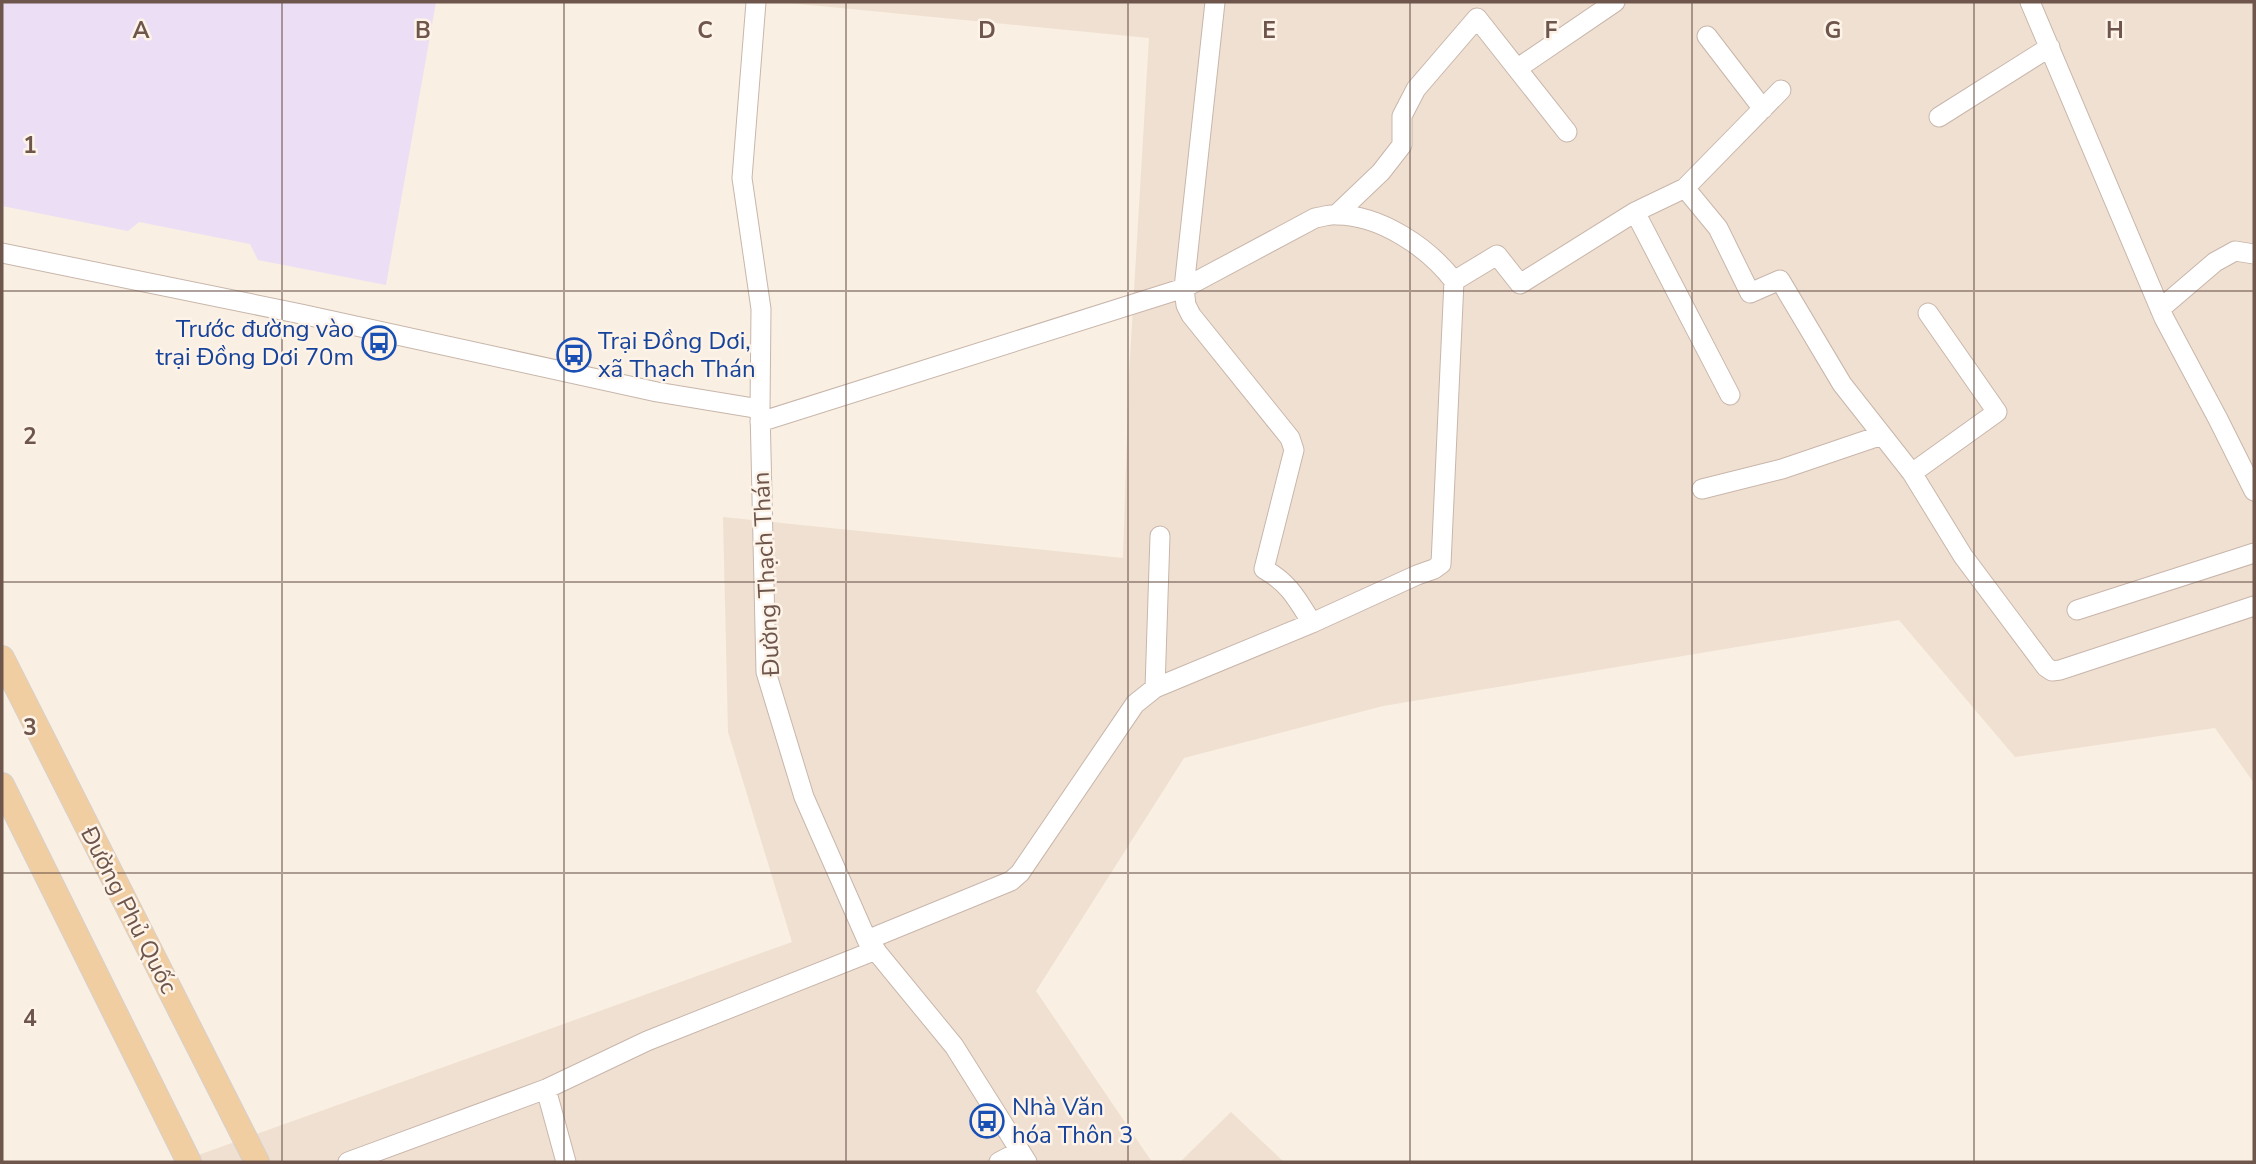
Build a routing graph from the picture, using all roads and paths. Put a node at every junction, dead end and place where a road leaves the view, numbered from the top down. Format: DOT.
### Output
graph roads {
  1 [pos="756,2"];
  2 [pos="1215,2"];
  3 [pos="1615,2"];
  4 [pos="2030,2"];
  5 [pos="1477,10"];
  6 [pos="1707,36"];
  7 [pos="2050,47"];
  8 [pos="1518,68"];
  9 [pos="1781,90"];
  10 [pos="1763,108"];
  11 [pos="1939,117"];
  12 [pos="1567,132"];
  13 [pos="1685,188"];
  14 [pos="1635,212"];
  15 [pos="1337,215"];
  16 [pos="2,253"];
  17 [pos="2254,254"];
  18 [pos="1454,281"];
  19 [pos="1184,288"];
  20 [pos="2160,309"];
  21 [pos="1928,313"];
  22 [pos="1730,395"];
  23 [pos="760,416"];
  24 [pos="1882,435"];
  25 [pos="1912,473"];
  26 [pos="1702,489"];
  27 [pos="2254,491"];
  28 [pos="1160,536"];
  29 [pos="2254,554"];
  30 [pos="2254,606"];
  31 [pos="2077,610"];
  32 [pos="1312,623"];
  33 [pos="2,658"];
  34 [pos="1155,688"];
  35 [pos="2,785"];
  36 [pos="872,945"];
  37 [pos="546,1089"];
  38 [pos="1024,1157"];
  39 [pos="190,1162"];
  40 [pos="257,1162"];
  41 [pos="348,1162"];
  42 [pos="566,1162"];
  43 [pos="999,1162"];
  1 -- 23 [label="street, Đường Thạch Thán"];
  2 -- 19 [label="street"];
  3 -- 8 [label="street"];
  4 -- 7 [label="street"];
  5 -- 8 [label="street"];
  5 -- 15 [label="street"];
  6 -- 10 [label="street"];
  7 -- 11 [label="street"];
  7 -- 20 [label="street"];
  8 -- 12 [label="street"];
  9 -- 10 [label="street"];
  10 -- 13 [label="street"];
  13 -- 14 [label="street"];
  13 -- 24 [label="street"];
  14 -- 18 [label="street"];
  14 -- 22 [label="street"];
  15 -- 18 [label="street"];
  15 -- 19 [label="street"];
  16 -- 23 [label="street"];
  17 -- 20 [label="street"];
  18 -- 32 [label="street"];
  19 -- 23 [label="street"];
  19 -- 32 [label="street"];
  20 -- 27 [label="street"];
  21 -- 25 [label="street"];
  23 -- 36 [label="street, Đường Thạch Thán"];
  24 -- 25 [label="street"];
  24 -- 26 [label="street"];
  25 -- 30 [label="street"];
  28 -- 34 [label="street"];
  29 -- 31 [label="street"];
  32 -- 34 [label="street"];
  33 -- 40 [label="main road, Đường Phủ Quốc"];
  34 -- 36 [label="street"];
  35 -- 39 [label="main road"];
  36 -- 37 [label="street"];
  36 -- 38 [label="street, Đường Thạch Thán"];
  37 -- 41 [label="street"];
  37 -- 42 [label="street"];
  38 -- 43 [label="street"];
}
